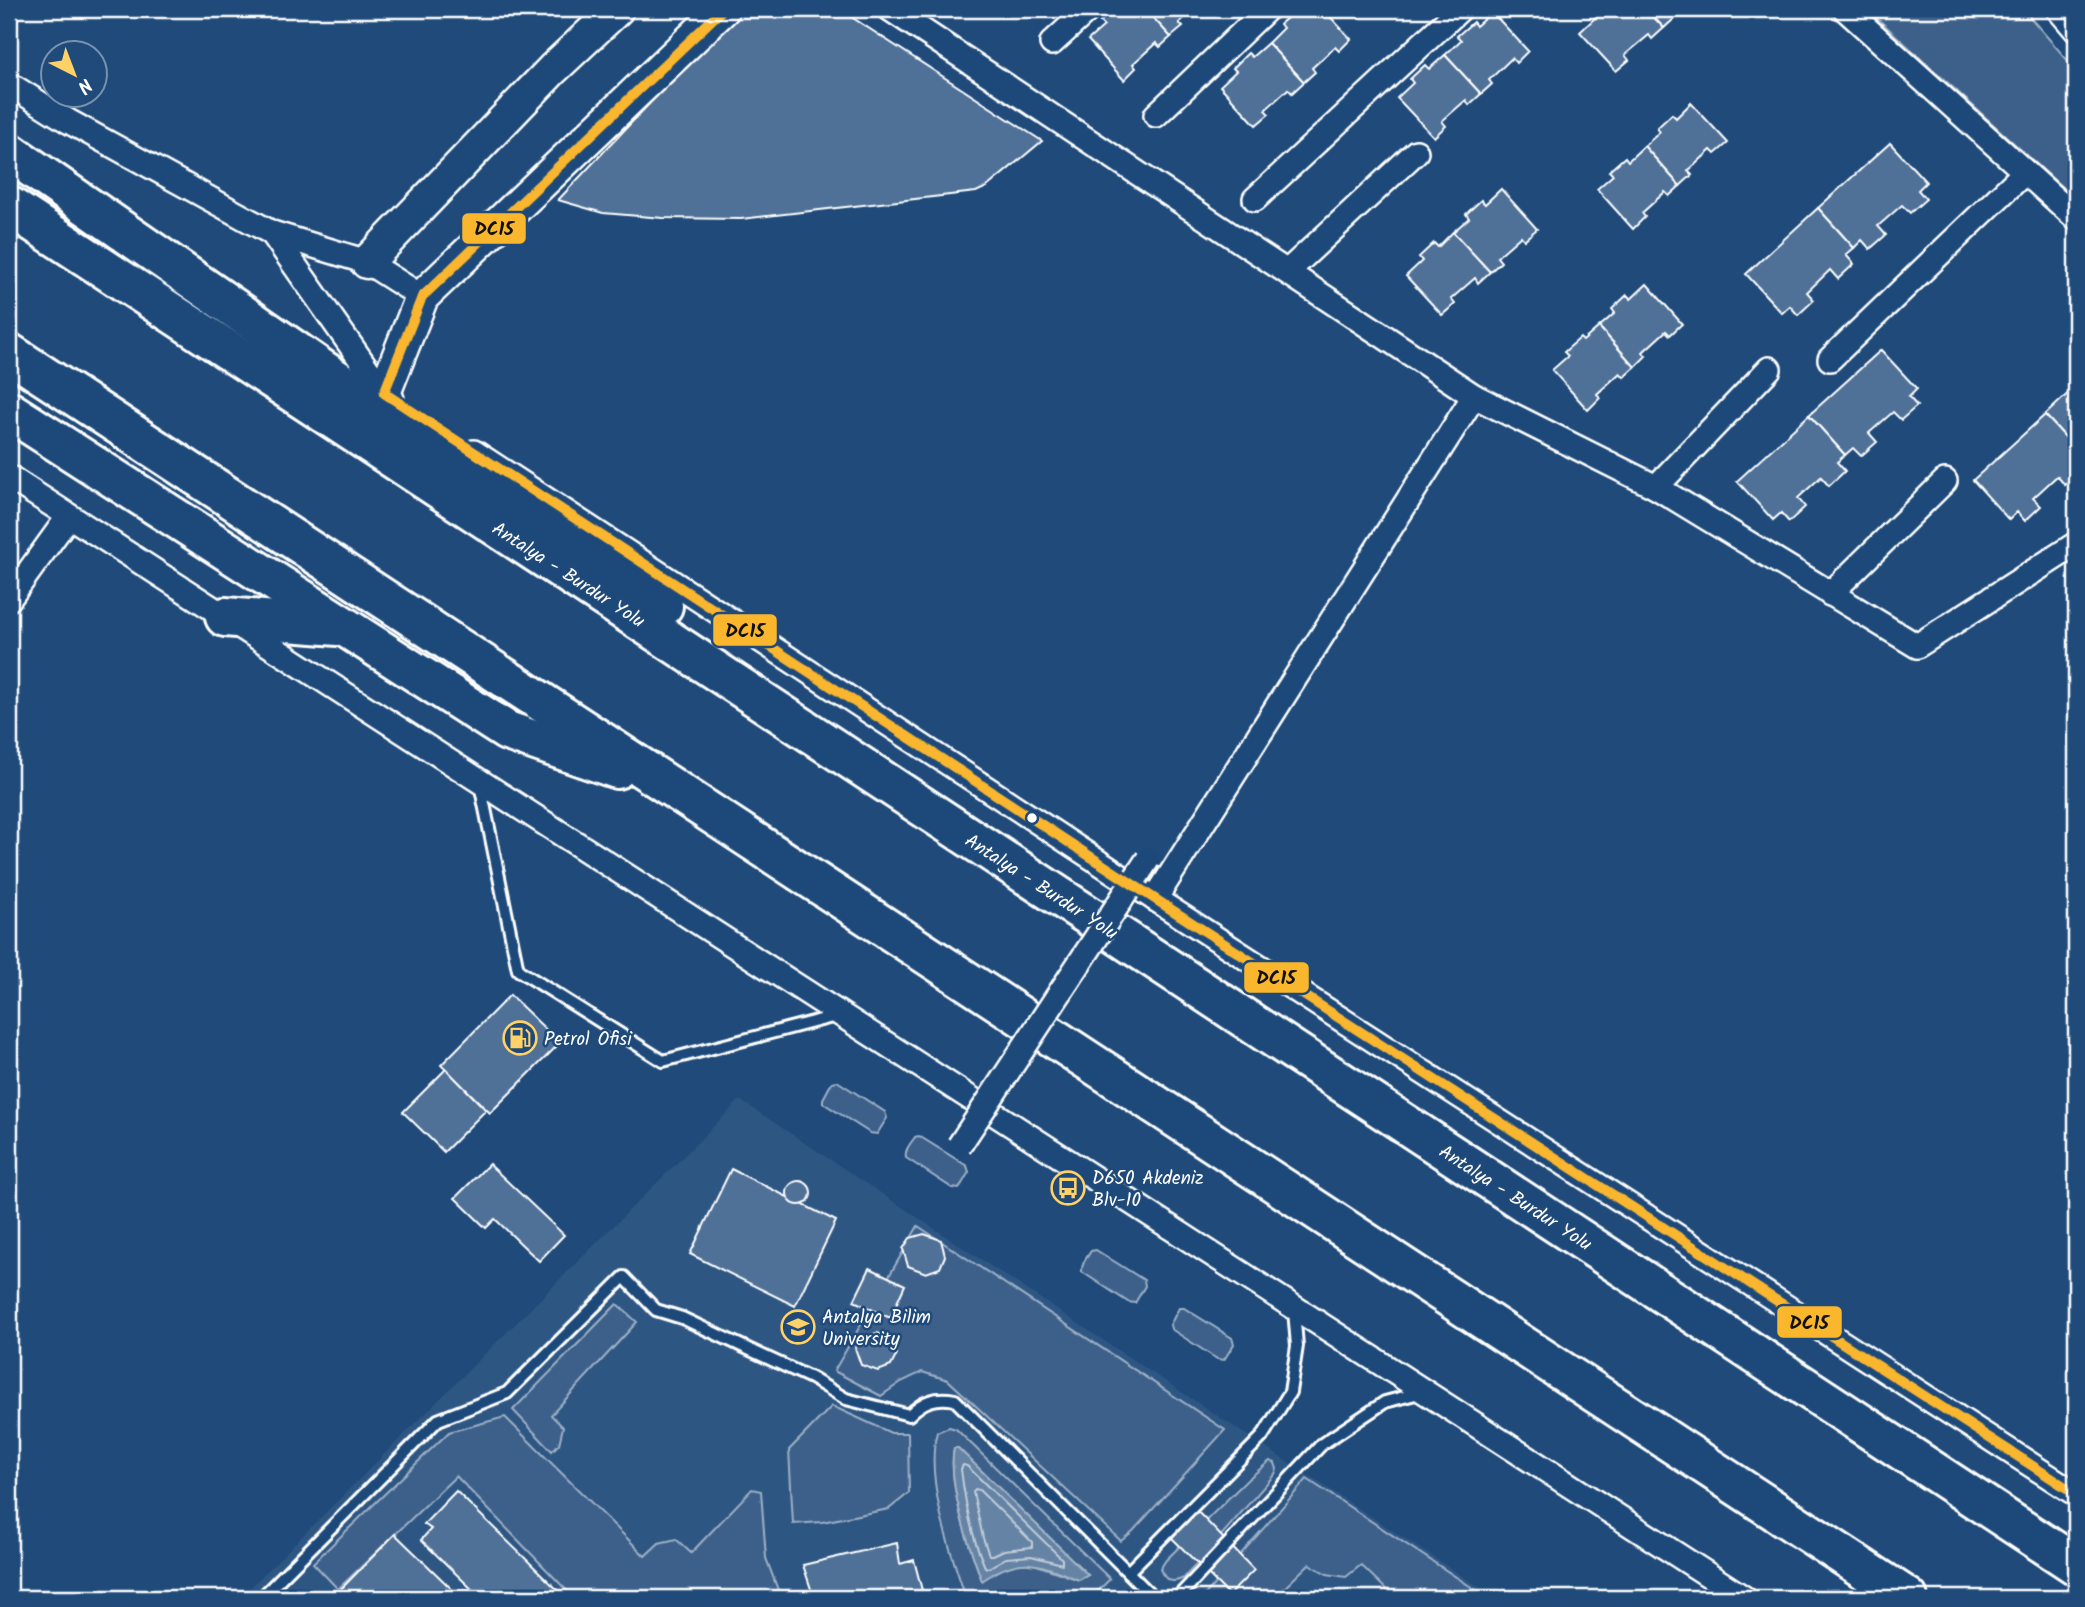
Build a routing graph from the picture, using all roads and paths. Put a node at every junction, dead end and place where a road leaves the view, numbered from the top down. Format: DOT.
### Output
graph roads {
  1 [pos="617,9"];
  2 [pos="723,9"];
  3 [pos="890,9"];
  4 [pos="1089,9"];
  5 [pos="1266,9"];
  6 [pos="1460,9"];
  7 [pos="1845,9"];
  8 [pos="1052,43"];
  9 [pos="9,84"];
  10 [pos="1156,115"];
  11 [pos="9,152"];
  12 [pos="1416,152"];
  13 [pos="2025,172"];
  14 [pos="1255,199"];
  15 [pos="9,206"];
  16 [pos="2076,218"];
  17 [pos="272,233"];
  18 [pos="366,262"];
  19 [pos="1287,272"];
  20 [pos="422,297"];
  21 [pos="9,353"];
  22 [pos="1830,359"];
  23 [pos="1769,369"];
  24 [pos="384,393"];
  25 [pos="1474,396"];
  26 [pos="9,411"];
  27 [pos="1945,481"];
  28 [pos="1656,486"];
  29 [pos="18,487"];
  30 [pos="69,516"];
  31 [pos="2076,544"];
  32 [pos="1830,594"];
  33 [pos="9,599"];
  34 [pos="225,617"];
  35 [pos="345,627"];
  36 [pos="479,781"];
  37 [pos="673,788"];
  38 [pos="1149,859"];
  39 [pos="1022,873"];
  40 [pos="1155,899"];
  41 [pos="841,1015"];
  42 [pos="959,1146"];
  43 [pos="1294,1307"];
  44 [pos="1424,1392"];
  45 [pos="2076,1494"];
  46 [pos="2027,1533"];
  47 [pos="2076,1542"];
  48 [pos="2076,1565"];
  49 [pos="1128,1572"];
  50 [pos="261,1598"];
  51 [pos="1154,1598"];
  52 [pos="1177,1598"];
  53 [pos="1745,1598"];
  54 [pos="1908,1598"];
  1 -- 18 [label="street"];
  2 -- 20 [label="street"];
  3 -- 19 [label="street"];
  4 -- 8 [label="street"];
  5 -- 10 [label="street"];
  6 -- 14 [label="street"];
  7 -- 13 [label="street"];
  9 -- 17 [label="street"];
  11 -- 39 [label="highway"];
  12 -- 19 [label="street"];
  13 -- 16 [label="street"];
  13 -- 22 [label="street"];
  15 -- 39 [label="highway, Antalya - Burdur Yolu"];
  17 -- 18 [label="street"];
  17 -- 24 [label="street"];
  18 -- 20 [label="street"];
  19 -- 25 [label="street"];
  20 -- 24 [label="street"];
  21 -- 37 [label="highway"];
  23 -- 28 [label="street"];
  24 -- 40 [label="street"];
  25 -- 28 [label="street"];
  25 -- 40 [label="street"];
  26 -- 35 [label="highway"];
  27 -- 32 [label="street"];
  28 -- 32 [label="street"];
  29 -- 30 [label="street"];
  30 -- 33 [label="street"];
  30 -- 34 [label="street"];
  31 -- 32 [label="street"];
  34 -- 35 [label="highway"];
  34 -- 36 [label="street"];
  35 -- 37 [label="highway"];
  36 -- 41 [label="street"];
  36 -- 41 [label="lane"];
  37 -- 54 [label="highway"];
  38 -- 42 [label="street, bridge"];
  39 -- 46 [label="highway, Antalya - Burdur Yolu"];
  40 -- 45 [label="street"];
  41 -- 43 [label="street"];
  43 -- 44 [label="street"];
  43 -- 49 [label="lane"];
  44 -- 52 [label="lane"];
  44 -- 53 [label="street"];
  46 -- 47 [label="highway"];
  46 -- 48 [label="highway, Antalya - Burdur Yolu"];
  49 -- 50 [label="lane"];
  49 -- 51 [label="lane"];
}
